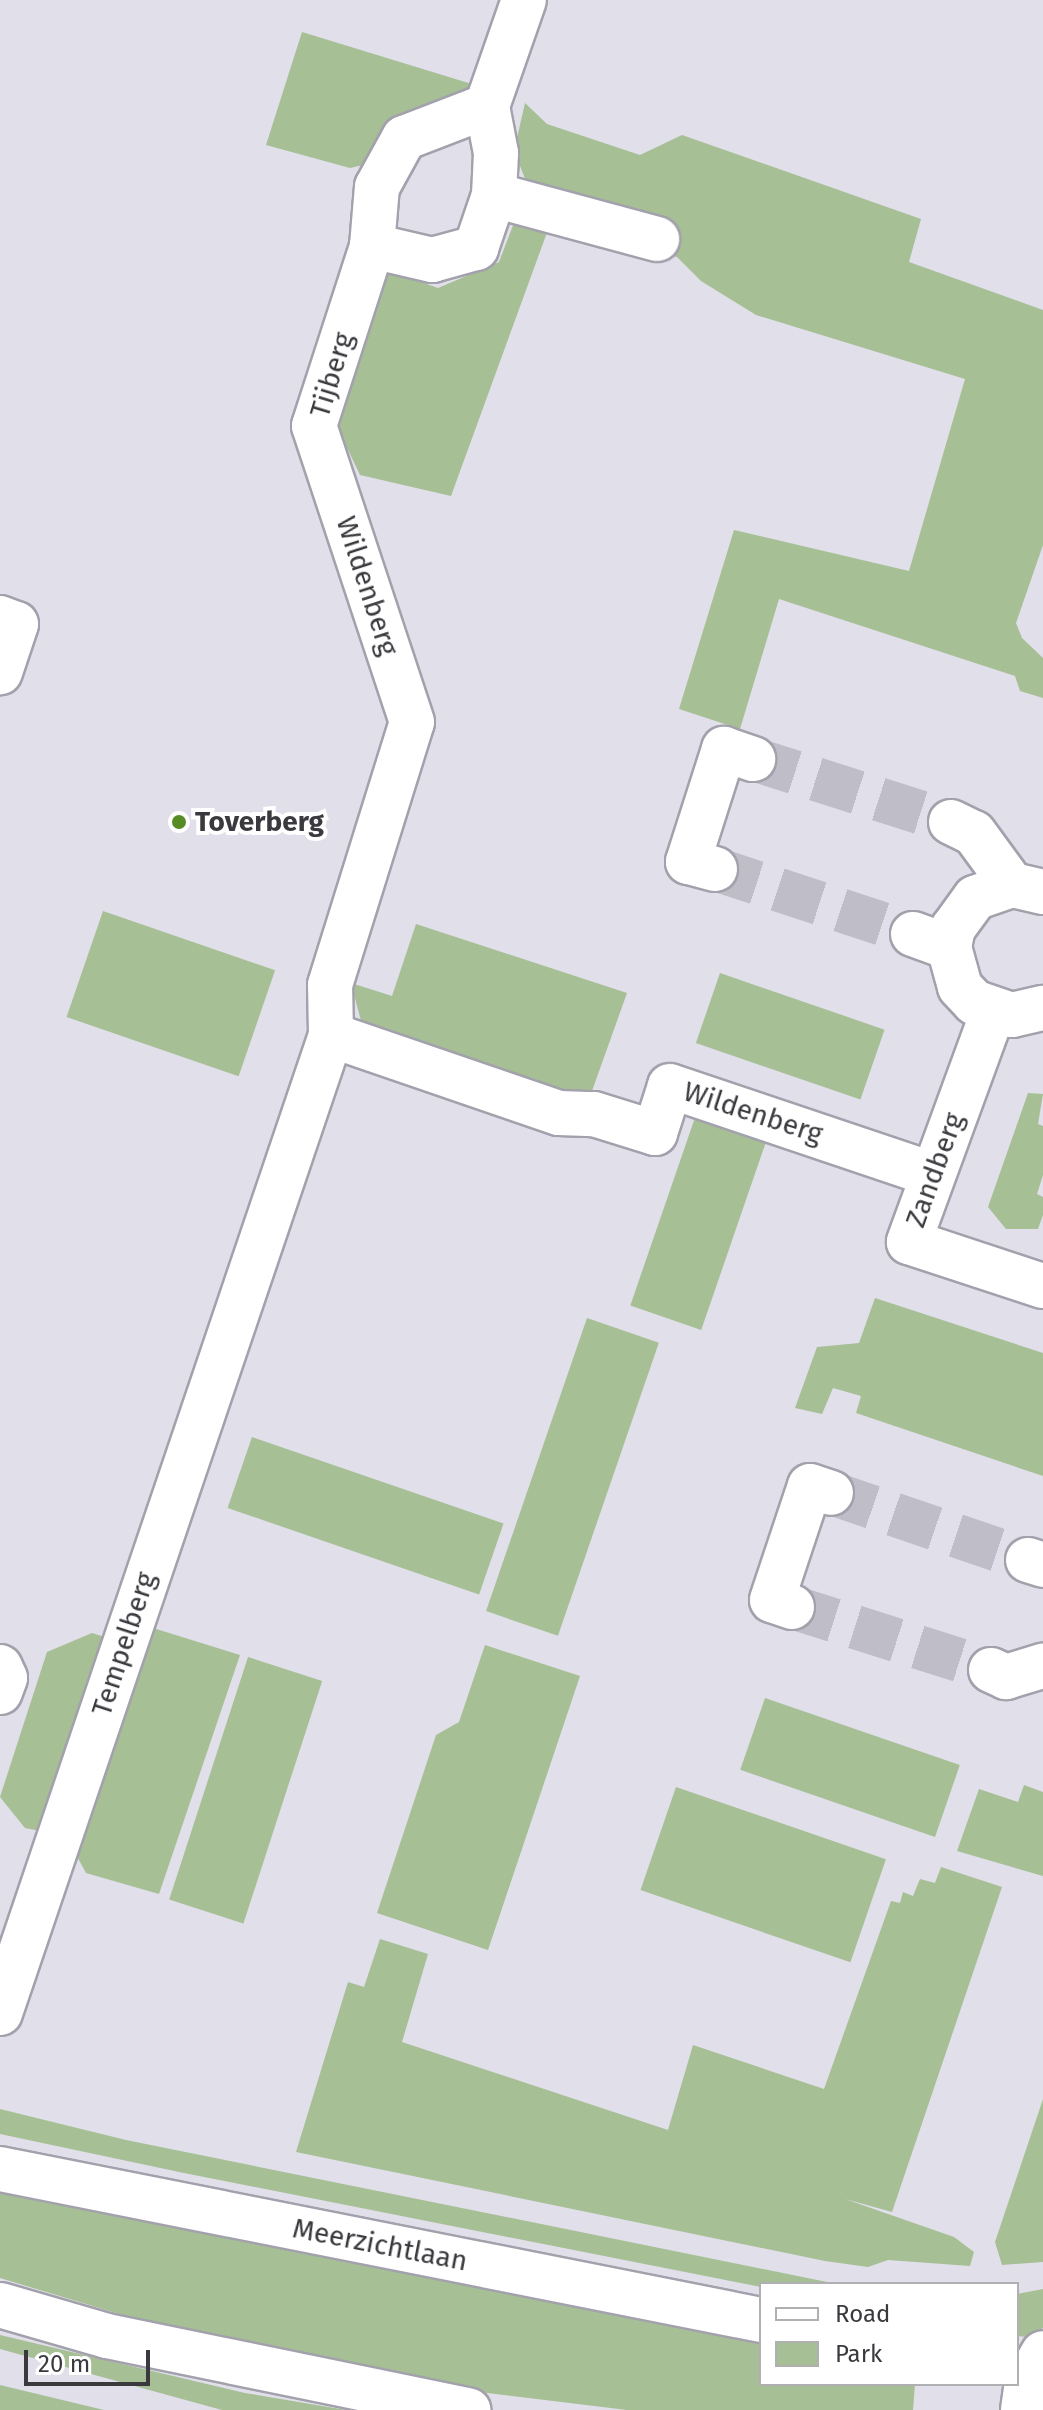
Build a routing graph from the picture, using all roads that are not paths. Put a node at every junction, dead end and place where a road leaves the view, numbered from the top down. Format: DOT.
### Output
graph roads {
  1 [pos="524,0"];
  2 [pos="487,106"];
  3 [pos="494,195"];
  4 [pos="657,239"];
  5 [pos="372,246"];
  6 [pos="340,503"];
  7 [pos="0,618"];
  8 [pos="0,672"];
  9 [pos="753,759"];
  10 [pos="951,822"];
  11 [pos="715,869"];
  12 [pos="1027,889"];
  13 [pos="1027,1013"];
  14 [pos="331,1035"];
  15 [pos="932,1174"];
  16 [pos="1043,1286"];
  17 [pos="831,1493"];
  18 [pos="792,1607"];
  19 [pos="1043,1666"];
  20 [pos="0,1667"];
  21 [pos="991,1670"];
  22 [pos="0,1692"];
  23 [pos="0,2013"];
  24 [pos="0,2169"];
  25 [pos="0,2305"];
  26 [pos="759,2320"];
  27 [pos="468,2410"];
  1 -- 2 [label="street"];
  2 -- 3 [label="street"];
  2 -- 5 [label="street, Tijberg"];
  3 -- 4 [label="street"];
  3 -- 5 [label="street"];
  5 -- 6 [label="street, Tijberg"];
  6 -- 14 [label="street, Wildenberg"];
  7 -- 8 [label="street"];
  9 -- 11 [label="street"];
  10 -- 12 [label="street, Zandberg"];
  12 -- 13 [label="street, Zandberg"];
  13 -- 15 [label="street, Zandberg"];
  14 -- 15 [label="street, Wildenberg"];
  14 -- 23 [label="street, Tempelberg"];
  15 -- 16 [label="street, Zandberg"];
  17 -- 18 [label="street"];
  19 -- 21 [label="street"];
  20 -- 22 [label="street"];
  24 -- 26 [label="street, Meerzichtlaan"];
  25 -- 27 [label="street"];
}
